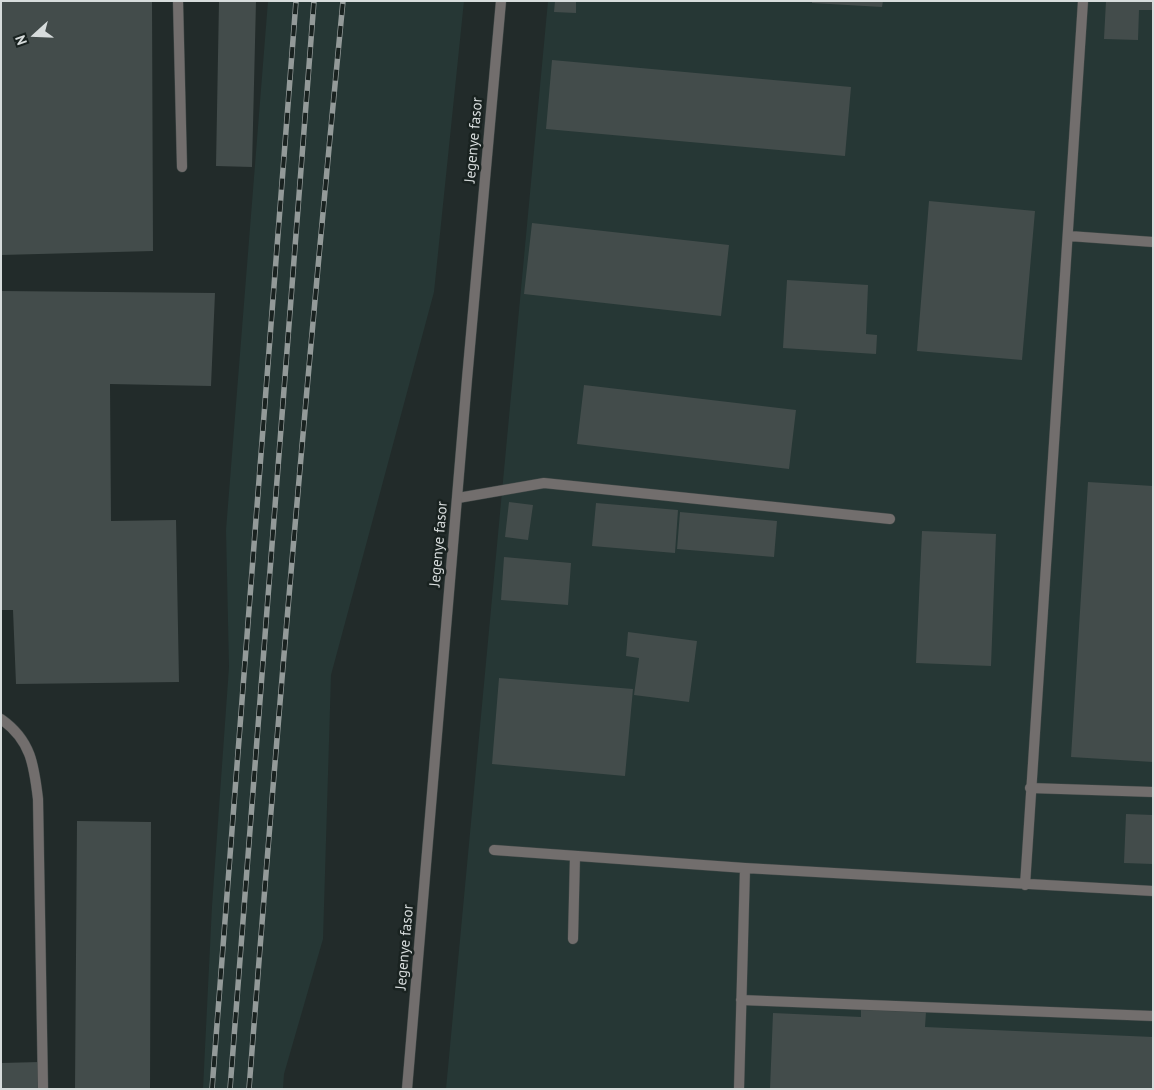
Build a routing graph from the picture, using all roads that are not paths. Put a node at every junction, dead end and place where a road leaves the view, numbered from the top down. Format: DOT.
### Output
graph roads {
  1 [pos="178,1"];
  2 [pos="501,1"];
  3 [pos="1083,1"];
  4 [pos="182,167"];
  5 [pos="1069,236"];
  6 [pos="1153,242"];
  7 [pos="458,498"];
  8 [pos="890,519"];
  9 [pos="1,718"];
  10 [pos="1030,788"];
  11 [pos="1153,792"];
  12 [pos="494,850"];
  13 [pos="575,856"];
  14 [pos="745,868"];
  15 [pos="1025,885"];
  16 [pos="1153,891"];
  17 [pos="573,939"];
  18 [pos="741,1000"];
  19 [pos="1153,1016"];
  20 [pos="43,1089"];
  21 [pos="408,1089"];
  22 [pos="739,1089"];
  1 -- 4 [label="street"];
  2 -- 7 [label="street, Jegenye fasor"];
  3 -- 5 [label="street"];
  5 -- 6 [label="street"];
  5 -- 10 [label="street"];
  7 -- 8 [label="street"];
  7 -- 21 [label="street, Jegenye fasor"];
  9 -- 20 [label="street"];
  10 -- 11 [label="street"];
  10 -- 15 [label="street"];
  12 -- 13 [label="street"];
  13 -- 14 [label="street"];
  13 -- 17 [label="street"];
  14 -- 15 [label="street"];
  14 -- 18 [label="street"];
  15 -- 16 [label="street"];
  18 -- 19 [label="street"];
  18 -- 22 [label="street"];
}
